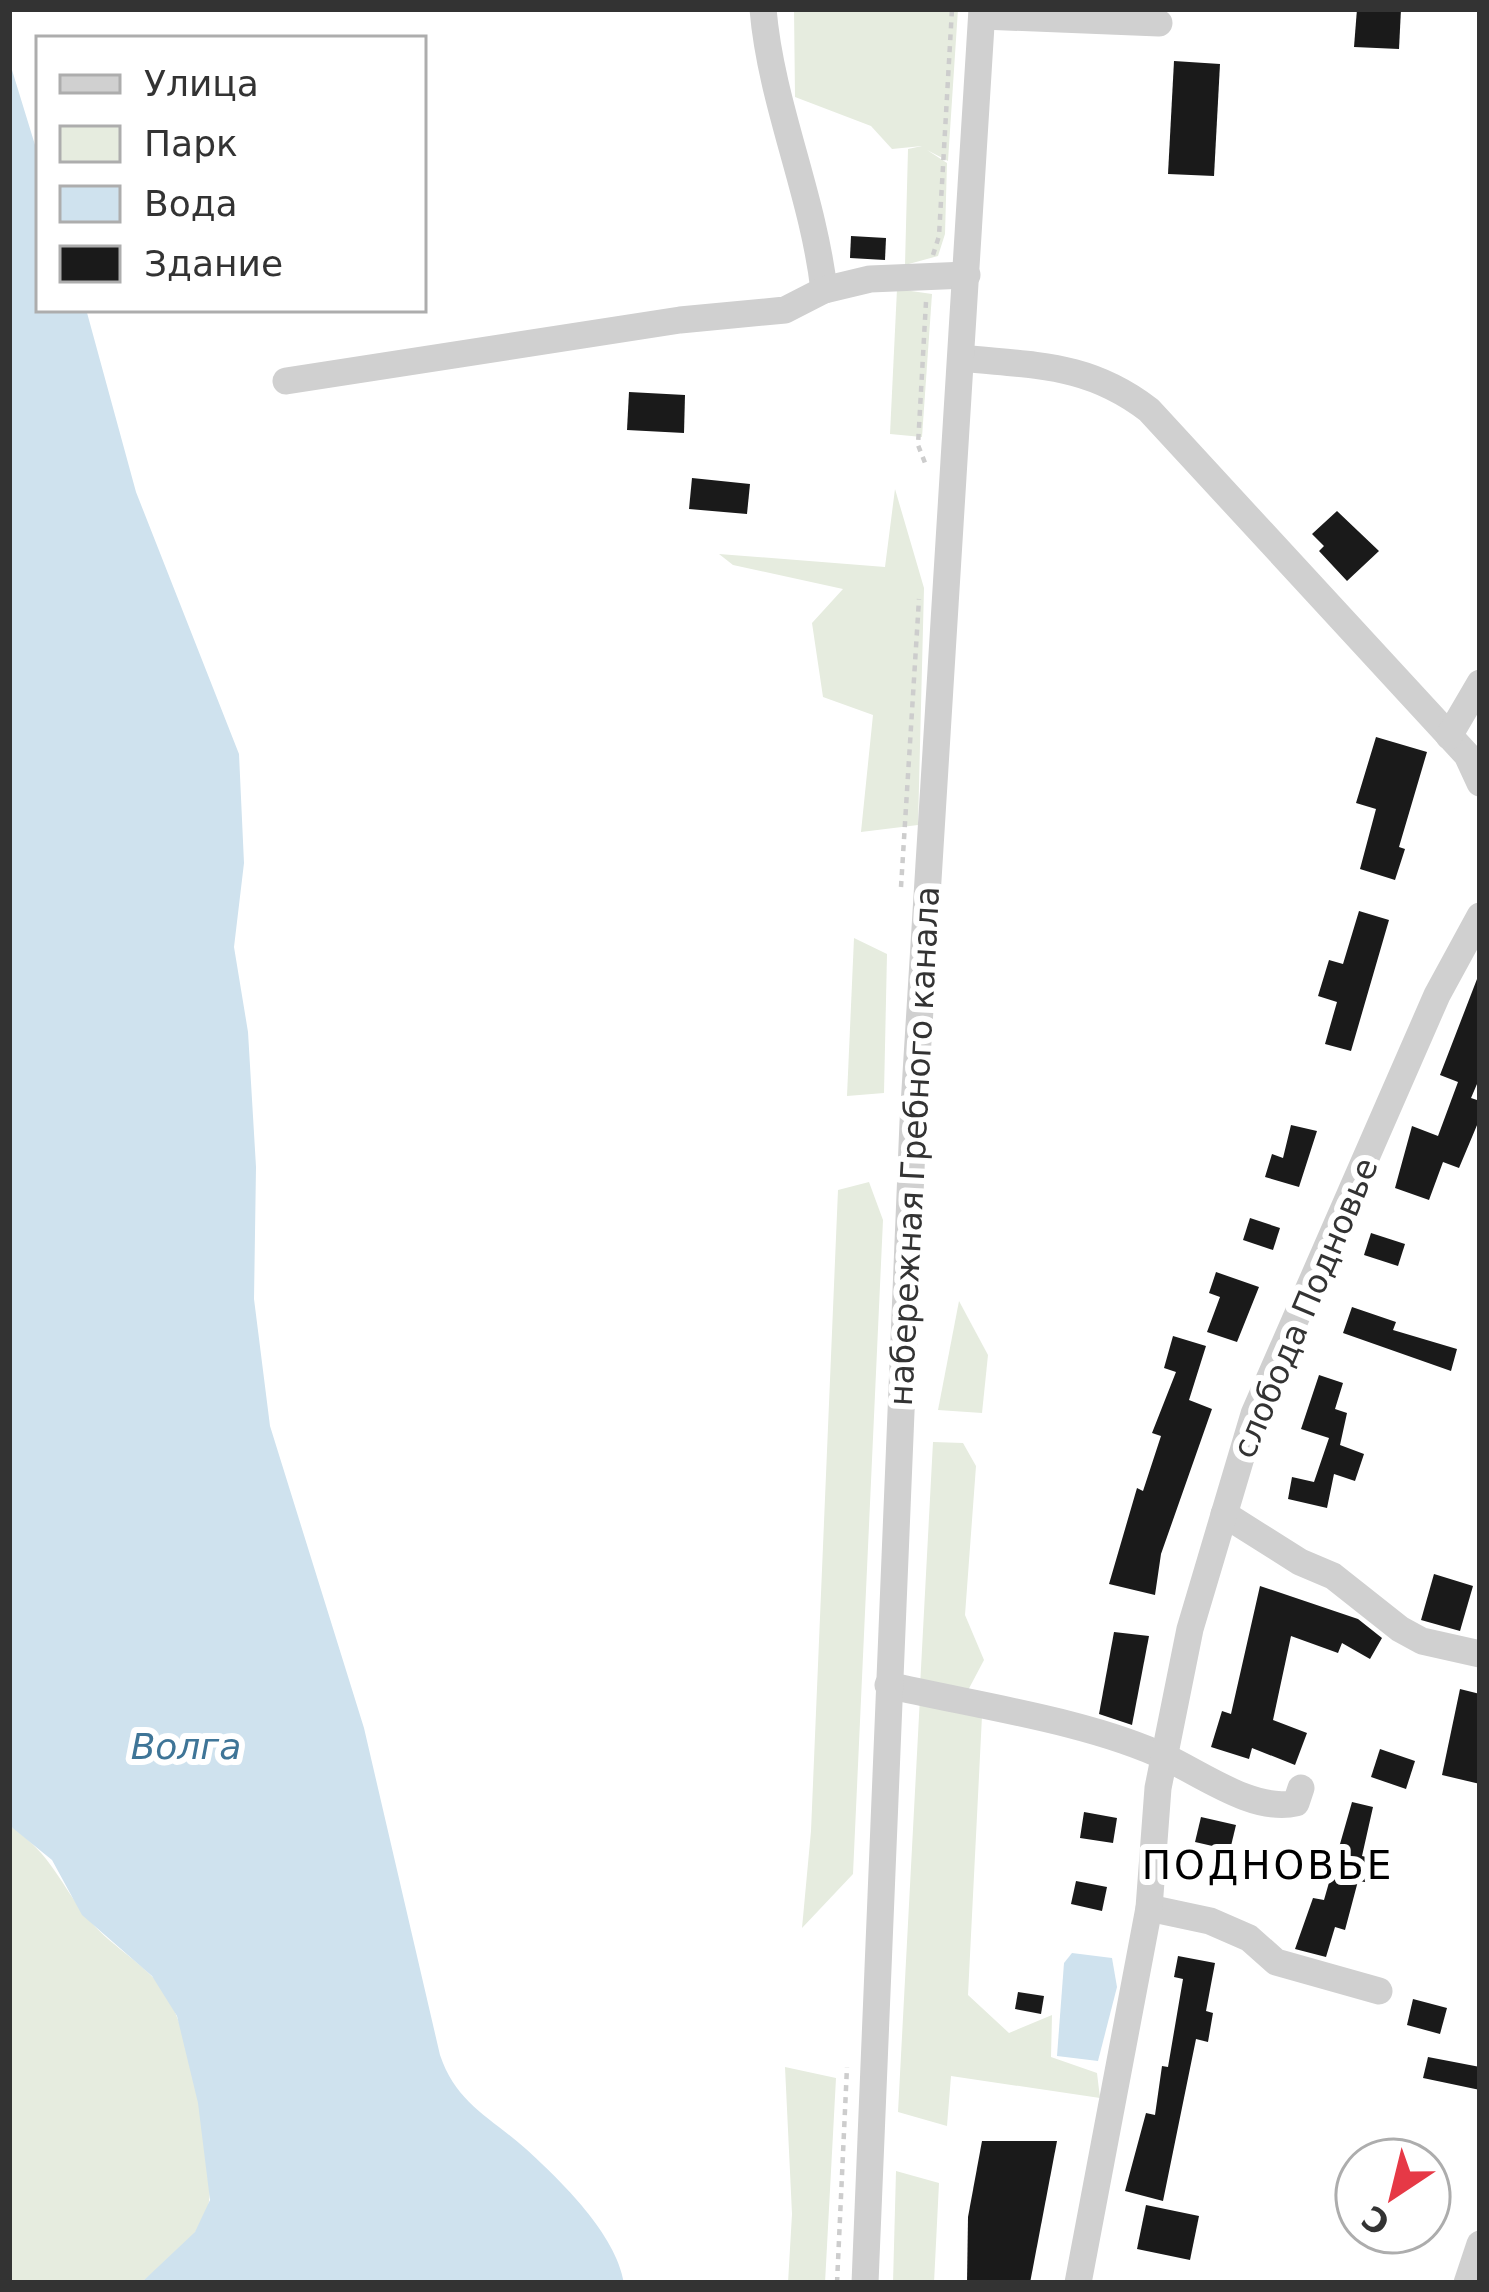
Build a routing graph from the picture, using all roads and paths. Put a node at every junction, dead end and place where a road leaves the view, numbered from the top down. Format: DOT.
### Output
graph roads {
  1 [pos="763,9"];
  2 [pos="982,12"];
  3 [pos="1159,23"];
  4 [pos="967,275"];
  5 [pos="824,290"];
  6 [pos="962,358"];
  7 [pos="286,381"];
  8 [pos="1480,683"];
  9 [pos="1449,736"];
  10 [pos="1480,784"];
  11 [pos="1480,916"];
  12 [pos="1224,1514"];
  13 [pos="1480,1654"];
  14 [pos="888,1684"];
  15 [pos="1165,1757"];
  16 [pos="1301,1788"];
  17 [pos="1149,1908"];
  18 [pos="1379,1991"];
  19 [pos="1480,2244"];
  20 [pos="866,2283"];
  21 [pos="1078,2283"];
  22 [pos="1467,2283"];
  1 -- 5 [label="street"];
  2 -- 3 [label="street"];
  2 -- 4 [label="street, набережная Гребного канала"];
  4 -- 5 [label="street"];
  4 -- 6 [label="street, набережная Гребного канала"];
  5 -- 7 [label="street"];
  6 -- 9 [label="street"];
  6 -- 14 [label="street, набережная Гребного канала"];
  8 -- 9 [label="street"];
  9 -- 10 [label="street"];
  11 -- 12 [label="street, слобода Подновье"];
  12 -- 13 [label="street"];
  12 -- 15 [label="street, слобода Подновье"];
  14 -- 15 [label="street"];
  14 -- 20 [label="street, набережная Гребного канала"];
  15 -- 16 [label="street"];
  15 -- 17 [label="street, слобода Подновье"];
  17 -- 18 [label="street"];
  17 -- 21 [label="street, слобода Подновье"];
  19 -- 22 [label="street"];
}
